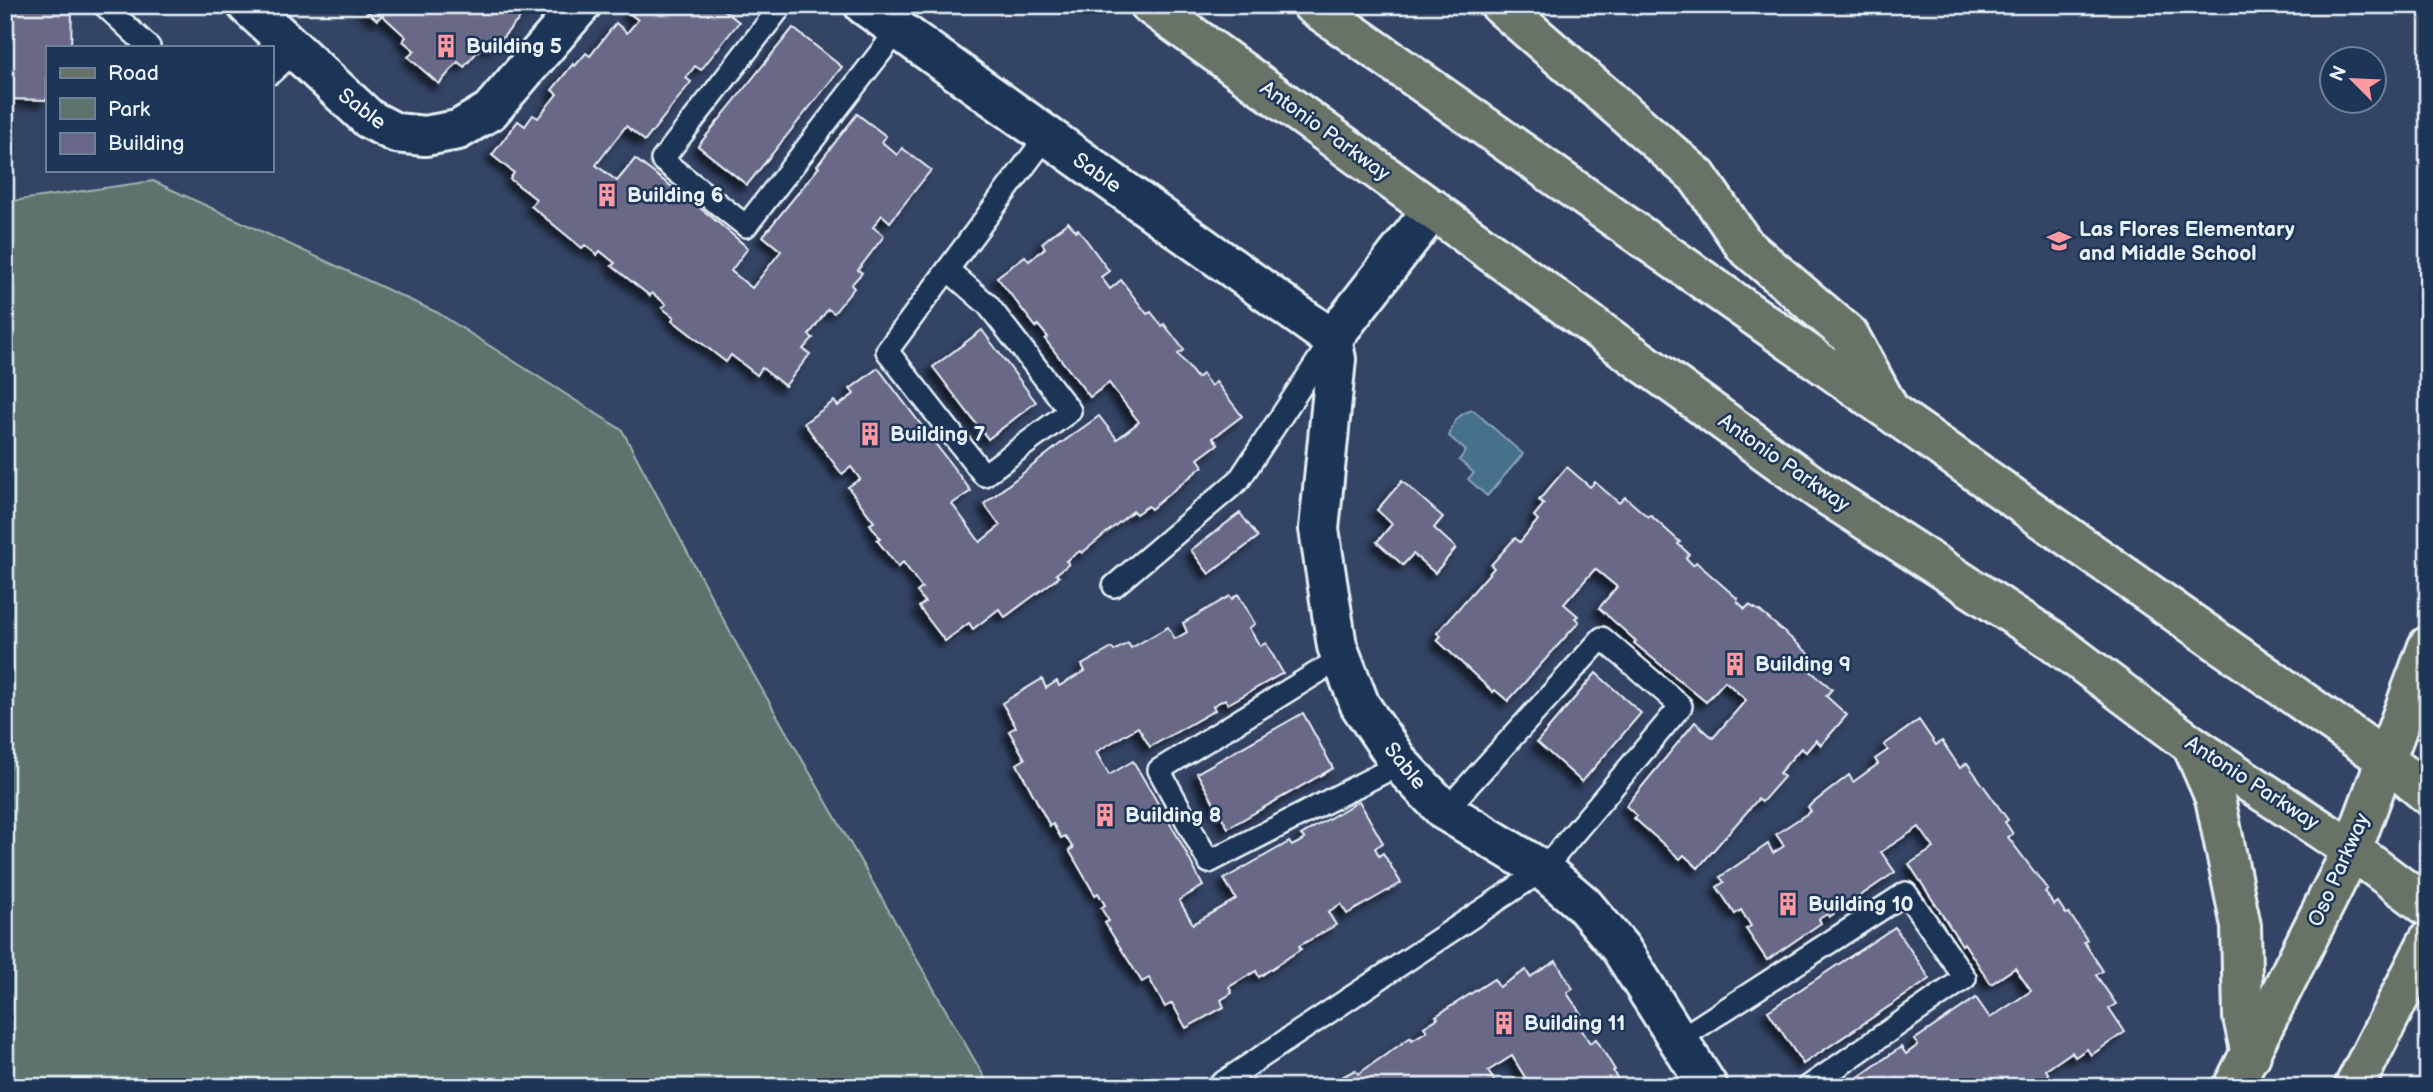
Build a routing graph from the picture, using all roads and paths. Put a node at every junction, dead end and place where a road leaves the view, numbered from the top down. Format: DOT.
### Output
graph roads {
  1 [pos="104,5"];
  2 [pos="247,5"];
  3 [pos="581,5"];
  4 [pos="782,5"];
  5 [pos="864,5"];
  6 [pos="1150,5"];
  7 [pos="1311,5"];
  8 [pos="1500,5"];
  9 [pos="898,30"];
  10 [pos="148,46"];
  11 [pos="273,46"];
  12 [pos="273,46"];
  13 [pos="283,62"];
  14 [pos="1046,137"];
  15 [pos="1433,209"];
  16 [pos="947,270"];
  17 [pos="1332,339"];
  18 [pos="1893,415"];
  19 [pos="1114,586"];
  20 [pos="2428,646"];
  21 [pos="1341,658"];
  22 [pos="2192,745"];
  23 [pos="2385,760"];
  24 [pos="1400,764"];
  25 [pos="2428,795"];
  26 [pos="1445,811"];
  27 [pos="2352,850"];
  28 [pos="1543,870"];
  29 [pos="2428,907"];
  30 [pos="2428,941"];
  31 [pos="1678,1040"];
  32 [pos="2242,1071"];
  33 [pos="1219,1085"];
  34 [pos="1708,1087"];
  35 [pos="1808,1087"];
  36 [pos="2354,1087"];
  1 -- 10 [label="lane"];
  2 -- 12 [label="street, Sable"];
  3 -- 13 [label="street, Sable"];
  4 -- 9 [label="lane"];
  5 -- 9 [label="street, Sable"];
  6 -- 15 [label="main road, Antonio Parkway"];
  7 -- 18 [label="main road"];
  8 -- 18 [label="main road"];
  9 -- 14 [label="street, Sable"];
  11 -- 13 [label="street, Sable"];
  14 -- 16 [label="lane"];
  14 -- 17 [label="street, Sable"];
  15 -- 17 [label="street"];
  15 -- 22 [label="main road, Antonio Parkway"];
  16 -- 16 [label="lane"];
  17 -- 19 [label="lane"];
  17 -- 21 [label="street, Sable"];
  18 -- 23 [label="main road"];
  20 -- 23 [label="main road, Oso Parkway"];
  21 -- 24 [label="street, Sable"];
  21 -- 24 [label="lane"];
  22 -- 27 [label="main road, Antonio Parkway"];
  22 -- 32 [label="main road"];
  23 -- 25 [label="main road"];
  23 -- 27 [label="main road, Oso Parkway"];
  24 -- 26 [label="street, Sable"];
  26 -- 28 [label="street, Sable"];
  26 -- 28 [label="lane"];
  27 -- 29 [label="main road, Antonio Parkway"];
  27 -- 32 [label="main road, Oso Parkway"];
  28 -- 31 [label="street, Sable"];
  28 -- 33 [label="lane"];
  30 -- 36 [label="main road"];
  31 -- 34 [label="street, Sable"];
  31 -- 35 [label="lane"];
}
